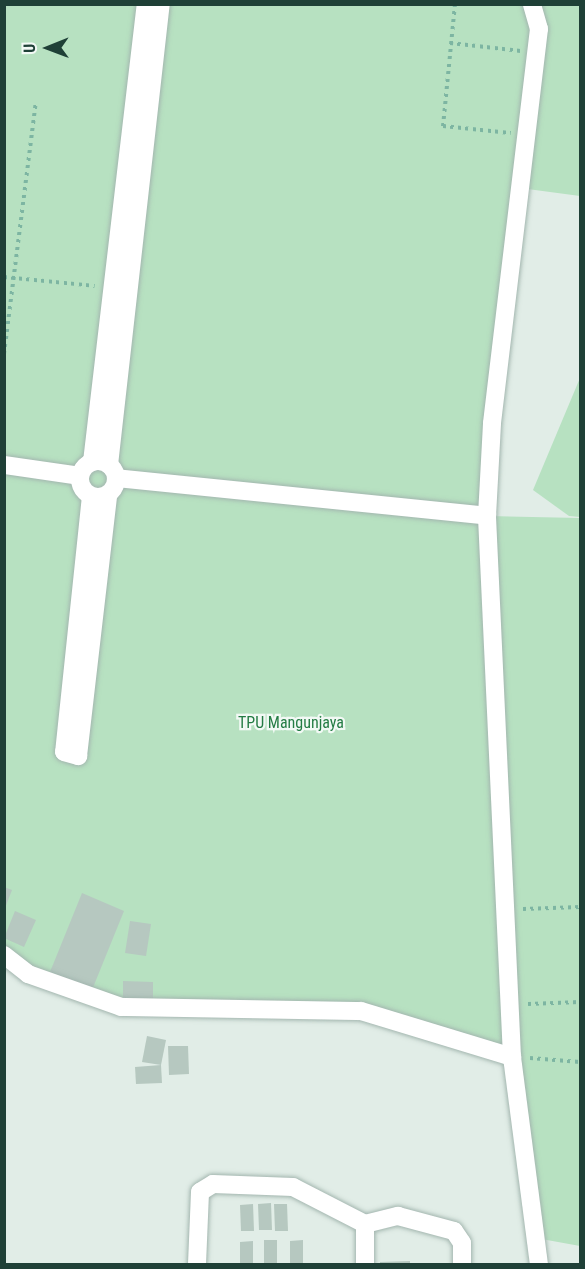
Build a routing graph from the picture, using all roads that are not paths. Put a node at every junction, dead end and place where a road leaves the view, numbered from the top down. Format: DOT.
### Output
graph roads {
  1 [pos="146,4"];
  2 [pos="160,4"];
  3 [pos="532,4"];
  4 [pos="4,465"];
  5 [pos="99,470"];
  6 [pos="99,496"];
  7 [pos="487,516"];
  8 [pos="71,754"];
  9 [pos="4,956"];
  10 [pos="512,1057"];
  11 [pos="365,1224"];
  12 [pos="197,1264"];
  13 [pos="365,1264"];
  14 [pos="462,1264"];
  15 [pos="539,1264"];
  1 -- 5 [label="street"];
  2 -- 5 [label="street"];
  3 -- 7 [label="street"];
  4 -- 5 [label="street"];
  5 -- 6 [label="street"];
  5 -- 6 [label="street"];
  5 -- 7 [label="street"];
  6 -- 8 [label="street"];
  7 -- 10 [label="street"];
  9 -- 10 [label="street"];
  10 -- 15 [label="street"];
  11 -- 12 [label="street"];
  11 -- 13 [label="street"];
  11 -- 14 [label="street"];
}
